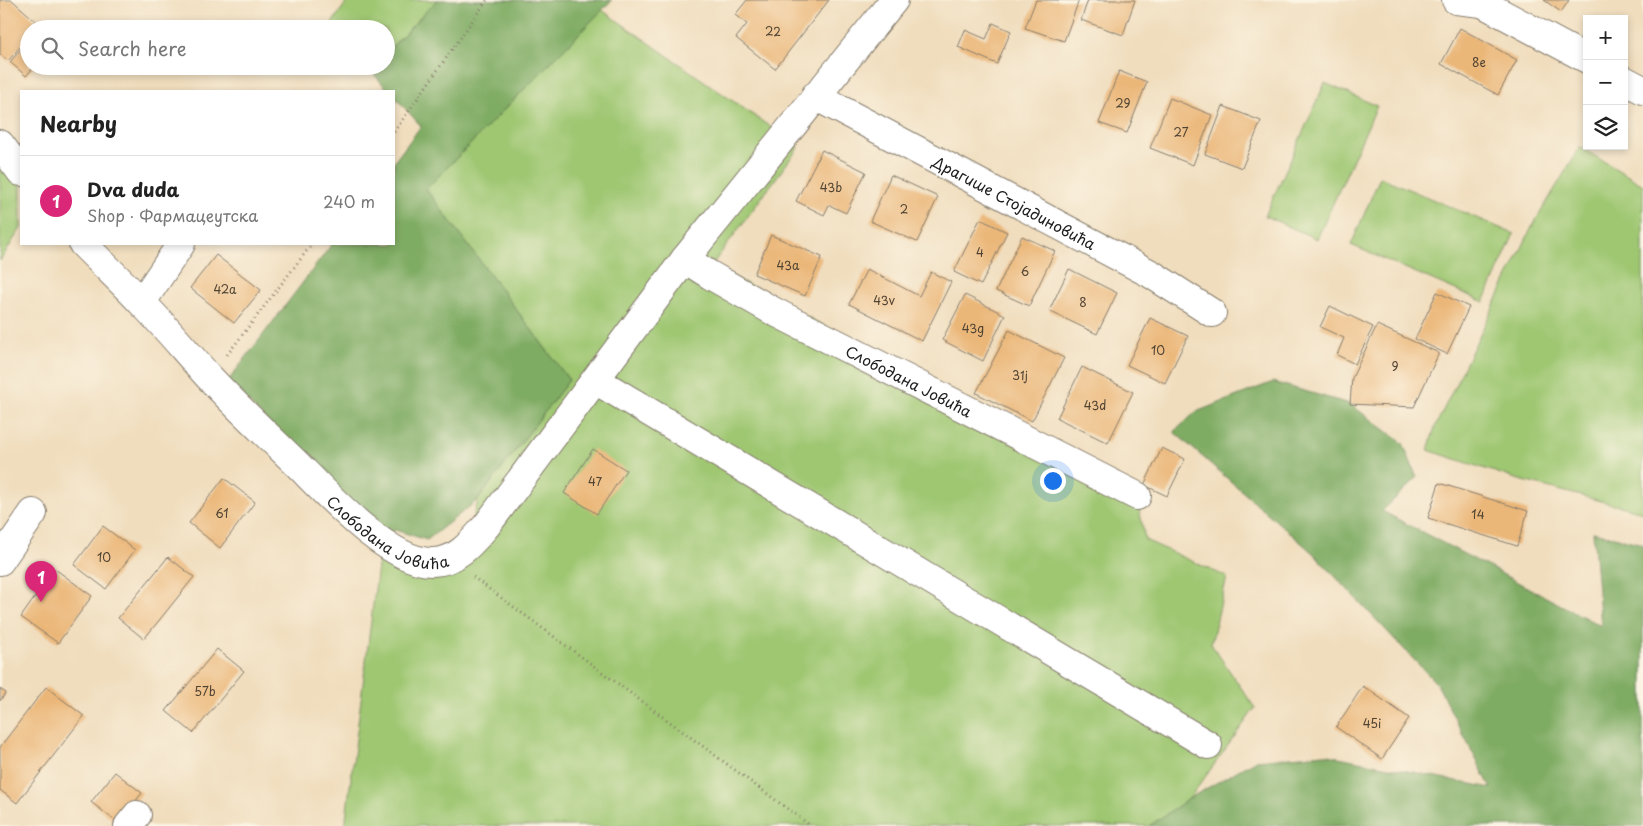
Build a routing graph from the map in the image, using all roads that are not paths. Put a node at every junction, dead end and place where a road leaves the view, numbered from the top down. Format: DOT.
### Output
graph roads {
  1 [pos="894,0"];
  2 [pos="1456,0"];
  3 [pos="1483,2"];
  4 [pos="1583,57"];
  5 [pos="1628,82"];
  6 [pos="1643,90"];
  7 [pos="815,96"];
  8 [pos="0,144"];
  9 [pos="20,171"];
  10 [pos="84,245"];
  11 [pos="180,245"];
  12 [pos="686,259"];
  13 [pos="142,302"];
  14 [pos="1212,313"];
  15 [pos="597,381"];
  16 [pos="1137,496"];
  17 [pos="33,513"];
  18 [pos="0,561"];
  19 [pos="1208,745"];
  1 -- 7 [label="street, Слободана Јовића"];
  2 -- 3 [label="street"];
  3 -- 4 [label="street"];
  5 -- 6 [label="street"];
  7 -- 12 [label="street, Слободана Јовића"];
  7 -- 14 [label="street, Драгише Стојадиновића"];
  8 -- 9 [label="street"];
  10 -- 13 [label="street, Слободана Јовића"];
  11 -- 13 [label="street"];
  12 -- 15 [label="street, Слободана Јовића"];
  12 -- 16 [label="street, Слободана Јовића"];
  13 -- 15 [label="street, Слободана Јовића"];
  15 -- 19 [label="street"];
  17 -- 18 [label="street"];
}
